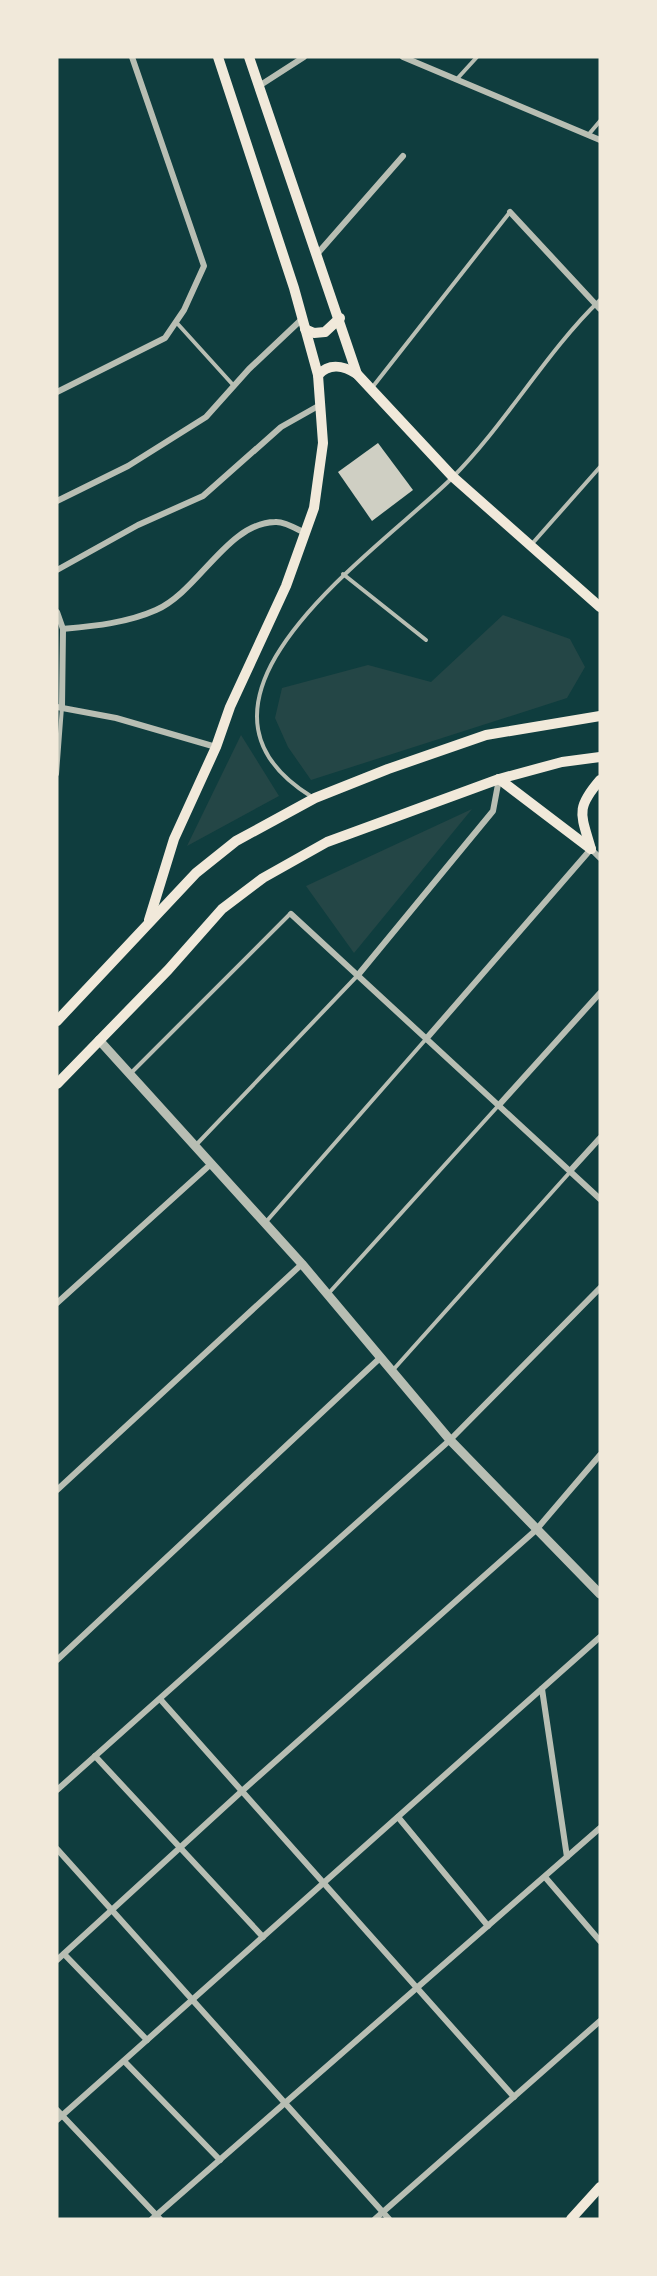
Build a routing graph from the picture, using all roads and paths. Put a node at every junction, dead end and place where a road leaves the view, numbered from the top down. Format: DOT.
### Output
graph roads {
  1 [pos="132,57"];
  2 [pos="218,57"];
  3 [pos="249,57"];
  4 [pos="304,57"];
  5 [pos="402,57"];
  6 [pos="477,57"];
  7 [pos="456,80"];
  8 [pos="259,86"];
  9 [pos="600,122"];
  10 [pos="588,135"];
  11 [pos="600,140"];
  12 [pos="404,156"];
  13 [pos="510,212"];
  14 [pos="318,253"];
  15 [pos="598,304"];
  16 [pos="340,318"];
  17 [pos="176,322"];
  18 [pos="303,324"];
  19 [pos="357,374"];
  20 [pos="318,375"];
  21 [pos="234,386"];
  22 [pos="370,390"];
  23 [pos="57,392"];
  24 [pos="320,405"];
  25 [pos="600,467"];
  26 [pos="453,477"];
  27 [pos="57,501"];
  28 [pos="305,533"];
  29 [pos="531,545"];
  30 [pos="57,570"];
  31 [pos="344,574"];
  32 [pos="600,607"];
  33 [pos="57,612"];
  34 [pos="63,629"];
  35 [pos="426,640"];
  36 [pos="59,707"];
  37 [pos="600,716"];
  38 [pos="216,747"];
  39 [pos="600,757"];
  40 [pos="57,774"];
  41 [pos="499,779"];
  42 [pos="600,780"];
  43 [pos="315,798"];
  44 [pos="591,849"];
  45 [pos="600,858"];
  46 [pos="291,914"];
  47 [pos="150,920"];
  48 [pos="358,975"];
  49 [pos="600,993"];
  50 [pos="58,1018"];
  51 [pos="426,1039"];
  52 [pos="99,1040"];
  53 [pos="130,1074"];
  54 [pos="57,1084"];
  55 [pos="499,1106"];
  56 [pos="600,1138"];
  57 [pos="196,1146"];
  58 [pos="212,1163"];
  59 [pos="570,1172"];
  60 [pos="600,1199"];
  61 [pos="265,1223"];
  62 [pos="302,1264"];
  63 [pos="600,1288"];
  64 [pos="328,1295"];
  65 [pos="57,1303"];
  66 [pos="380,1358"];
  67 [pos="392,1372"];
  68 [pos="450,1440"];
  69 [pos="600,1455"];
  70 [pos="57,1491"];
  71 [pos="536,1530"];
  72 [pos="600,1594"];
  73 [pos="600,1637"];
  74 [pos="57,1660"];
  75 [pos="542,1689"];
  76 [pos="160,1699"];
  77 [pos="95,1756"];
  78 [pos="57,1790"];
  79 [pos="242,1791"];
  80 [pos="398,1817"];
  81 [pos="600,1828"];
  82 [pos="180,1848"];
  83 [pos="57,1849"];
  84 [pos="567,1857"];
  85 [pos="545,1876"];
  86 [pos="324,1883"];
  87 [pos="111,1910"];
  88 [pos="488,1926"];
  89 [pos="263,1937"];
  90 [pos="600,1941"];
  91 [pos="64,1954"];
  92 [pos="57,1960"];
  93 [pos="417,1988"];
  94 [pos="192,2000"];
  95 [pos="600,2021"];
  96 [pos="147,2040"];
  97 [pos="124,2061"];
  98 [pos="514,2097"];
  99 [pos="285,2103"];
  100 [pos="59,2115"];
  101 [pos="220,2160"];
  102 [pos="600,2187"];
  103 [pos="383,2212"];
  104 [pos="156,2218"];
  105 [pos="573,2218"];
  106 [pos="375,2219"];
  107 [pos="390,2219"];
  1 -- 17 [label="street"];
  2 -- 18 [label="main road"];
  3 -- 8 [label="main road"];
  4 -- 8 [label="street"];
  5 -- 7 [label="street"];
  6 -- 7 [label="lane"];
  7 -- 10 [label="street"];
  8 -- 14 [label="main road"];
  9 -- 10 [label="lane"];
  10 -- 11 [label="street"];
  12 -- 14 [label="street"];
  13 -- 15 [label="street"];
  13 -- 22 [label="lane"];
  14 -- 16 [label="main road"];
  15 -- 26 [label="lane"];
  16 -- 18 [label="main road"];
  16 -- 19 [label="main road"];
  17 -- 21 [label="lane"];
  17 -- 23 [label="street"];
  18 -- 20 [label="main road"];
  18 -- 21 [label="street"];
  19 -- 20 [label="main road"];
  19 -- 22 [label="main road"];
  20 -- 24 [label="main road"];
  21 -- 27 [label="street"];
  22 -- 26 [label="main road"];
  24 -- 28 [label="main road"];
  24 -- 30 [label="street"];
  25 -- 29 [label="lane"];
  26 -- 29 [label="main road"];
  26 -- 31 [label="lane"];
  28 -- 34 [label="street"];
  28 -- 38 [label="main road"];
  29 -- 32 [label="main road"];
  31 -- 35 [label="lane"];
  31 -- 43 [label="lane"];
  33 -- 34 [label="street"];
  34 -- 36 [label="street"];
  36 -- 38 [label="street"];
  36 -- 40 [label="lane"];
  37 -- 43 [label="main road"];
  38 -- 47 [label="main road"];
  39 -- 41 [label="main road"];
  41 -- 44 [label="main road"];
  41 -- 48 [label="street"];
  41 -- 52 [label="main road"];
  42 -- 44 [label="main road"];
  43 -- 47 [label="main road"];
  44 -- 45 [label="street"];
  44 -- 51 [label="street"];
  46 -- 48 [label="street"];
  46 -- 53 [label="lane"];
  47 -- 50 [label="main road"];
  48 -- 51 [label="street"];
  48 -- 57 [label="lane"];
  49 -- 55 [label="street"];
  51 -- 55 [label="street"];
  51 -- 61 [label="lane"];
  52 -- 53 [label="street"];
  52 -- 54 [label="main road"];
  53 -- 57 [label="street"];
  55 -- 59 [label="street"];
  55 -- 64 [label="lane"];
  56 -- 59 [label="street"];
  57 -- 58 [label="street"];
  58 -- 61 [label="street"];
  58 -- 65 [label="street"];
  59 -- 60 [label="street"];
  59 -- 67 [label="lane"];
  61 -- 62 [label="street"];
  62 -- 64 [label="street"];
  62 -- 70 [label="street"];
  63 -- 68 [label="street"];
  64 -- 66 [label="street"];
  66 -- 67 [label="street"];
  66 -- 74 [label="street"];
  67 -- 68 [label="street"];
  68 -- 71 [label="street"];
  68 -- 76 [label="street"];
  69 -- 71 [label="street"];
  71 -- 72 [label="street"];
  71 -- 79 [label="street"];
  73 -- 75 [label="street"];
  75 -- 80 [label="street"];
  75 -- 84 [label="street"];
  76 -- 77 [label="street"];
  76 -- 79 [label="street"];
  77 -- 78 [label="street"];
  77 -- 82 [label="street"];
  79 -- 82 [label="street"];
  79 -- 86 [label="street"];
  80 -- 86 [label="street"];
  80 -- 88 [label="street"];
  81 -- 84 [label="street"];
  82 -- 87 [label="street"];
  82 -- 89 [label="street"];
  83 -- 87 [label="street"];
  84 -- 85 [label="street"];
  85 -- 88 [label="street"];
  85 -- 90 [label="street"];
  86 -- 89 [label="street"];
  86 -- 93 [label="street"];
  87 -- 91 [label="street"];
  87 -- 94 [label="street"];
  88 -- 93 [label="street"];
  89 -- 94 [label="street"];
  91 -- 92 [label="street"];
  91 -- 96 [label="street"];
  93 -- 98 [label="street"];
  93 -- 99 [label="street"];
  94 -- 96 [label="street"];
  94 -- 99 [label="street"];
  95 -- 98 [label="street"];
  96 -- 97 [label="street"];
  97 -- 100 [label="street"];
  97 -- 101 [label="street"];
  98 -- 103 [label="street"];
  99 -- 101 [label="street"];
  99 -- 103 [label="street"];
  100 -- 104 [label="street"];
  101 -- 104 [label="street"];
  102 -- 105 [label="main road"];
  103 -- 106 [label="street"];
  103 -- 107 [label="street"];
}
